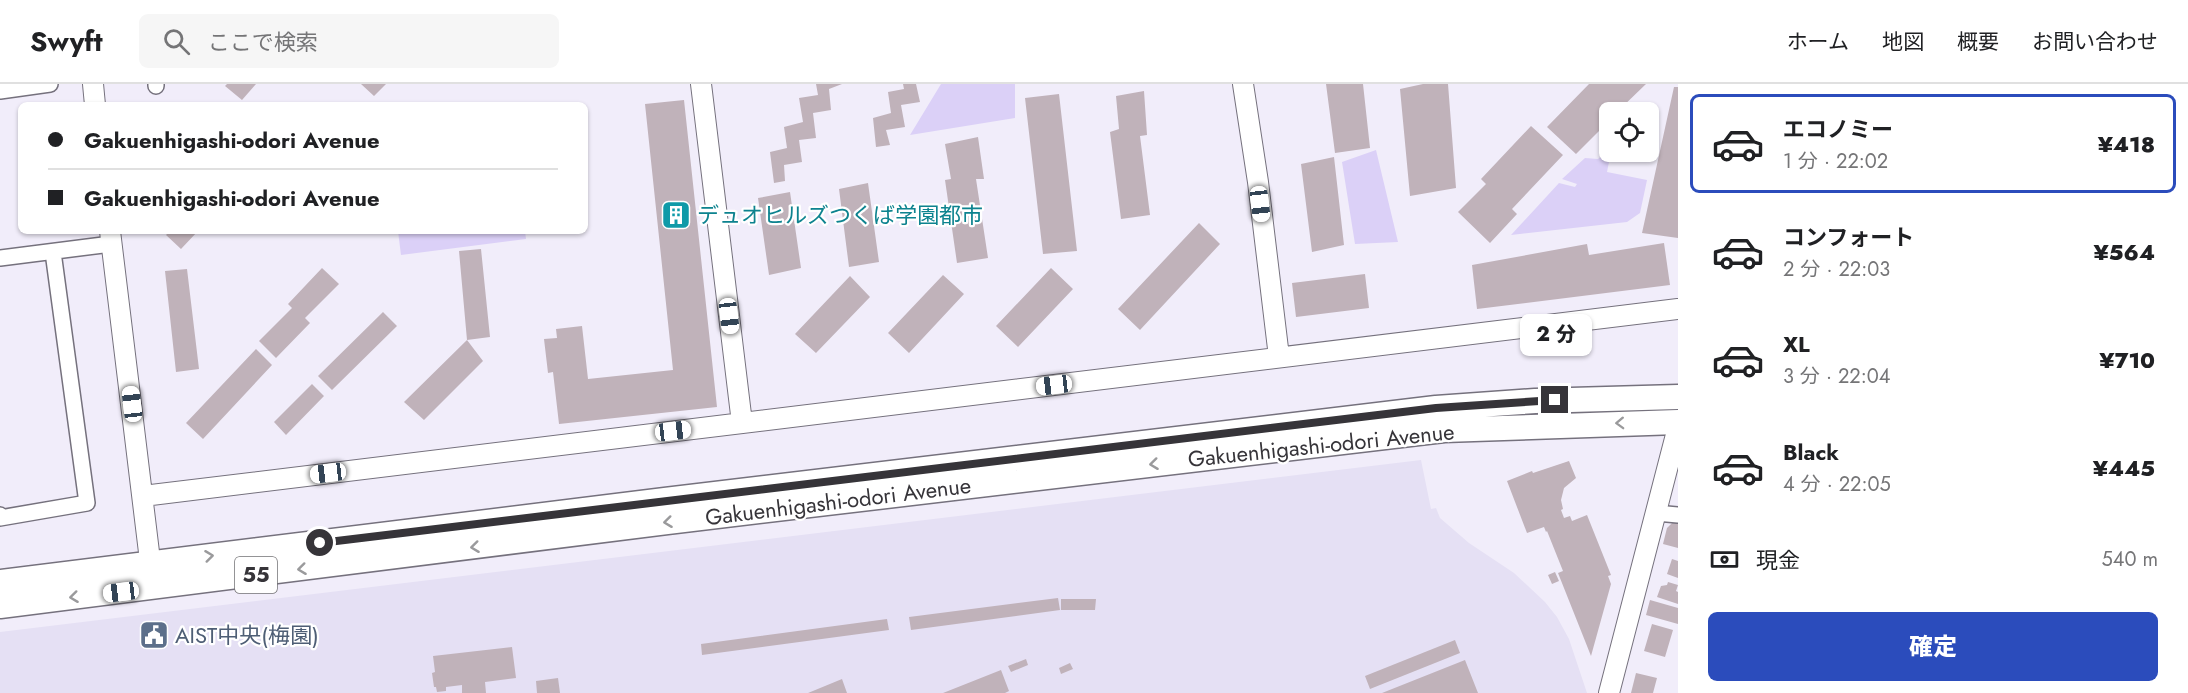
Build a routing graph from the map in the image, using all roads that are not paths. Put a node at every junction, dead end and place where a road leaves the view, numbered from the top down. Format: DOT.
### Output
graph roads {
  1 [pos="50,84"];
  2 [pos="93,84"];
  3 [pos="701,84"];
  4 [pos="1243,84"];
  5 [pos="0,91"];
  6 [pos="95,102"];
  7 [pos="110,238"];
  8 [pos="53,252"];
  9 [pos="0,258"];
  10 [pos="1678,309"];
  11 [pos="1278,357"];
  12 [pos="1678,398"];
  13 [pos="1678,422"];
  14 [pos="742,423"];
  15 [pos="1678,427"];
  16 [pos="143,496"];
  17 [pos="1656,513"];
  18 [pos="1678,514"];
  19 [pos="0,515"];
  20 [pos="151,564"];
  21 [pos="0,582"];
  22 [pos="153,588"];
  23 [pos="0,606"];
  24 [pos="1609,693"];
  1 -- 5 [label="street"];
  2 -- 6 [label="street"];
  3 -- 14 [label="street"];
  4 -- 11 [label="street"];
  7 -- 8 [label="street"];
  7 -- 16 [label="street"];
  8 -- 9 [label="street"];
  8 -- 19 [label="street"];
  10 -- 11 [label="street"];
  11 -- 14 [label="street"];
  20 -- 12 [label="main road, Gakuenhigashi-odori Avenue / 55, one-way"];
  13 -- 22 [label="main road, Gakuenhigashi-odori Avenue / 55, one-way"];
  14 -- 16 [label="street"];
  15 -- 17 [label="street"];
  16 -- 20 [label="street"];
  17 -- 18 [label="street"];
  17 -- 24 [label="street"];
  20 -- 21 [label="main road, Gakuenhigashi-odori Avenue / 55"];
  20 -- 22 [label="street"];
  22 -- 23 [label="main road, Gakuenhigashi-odori Avenue / 55, one-way"];
}
